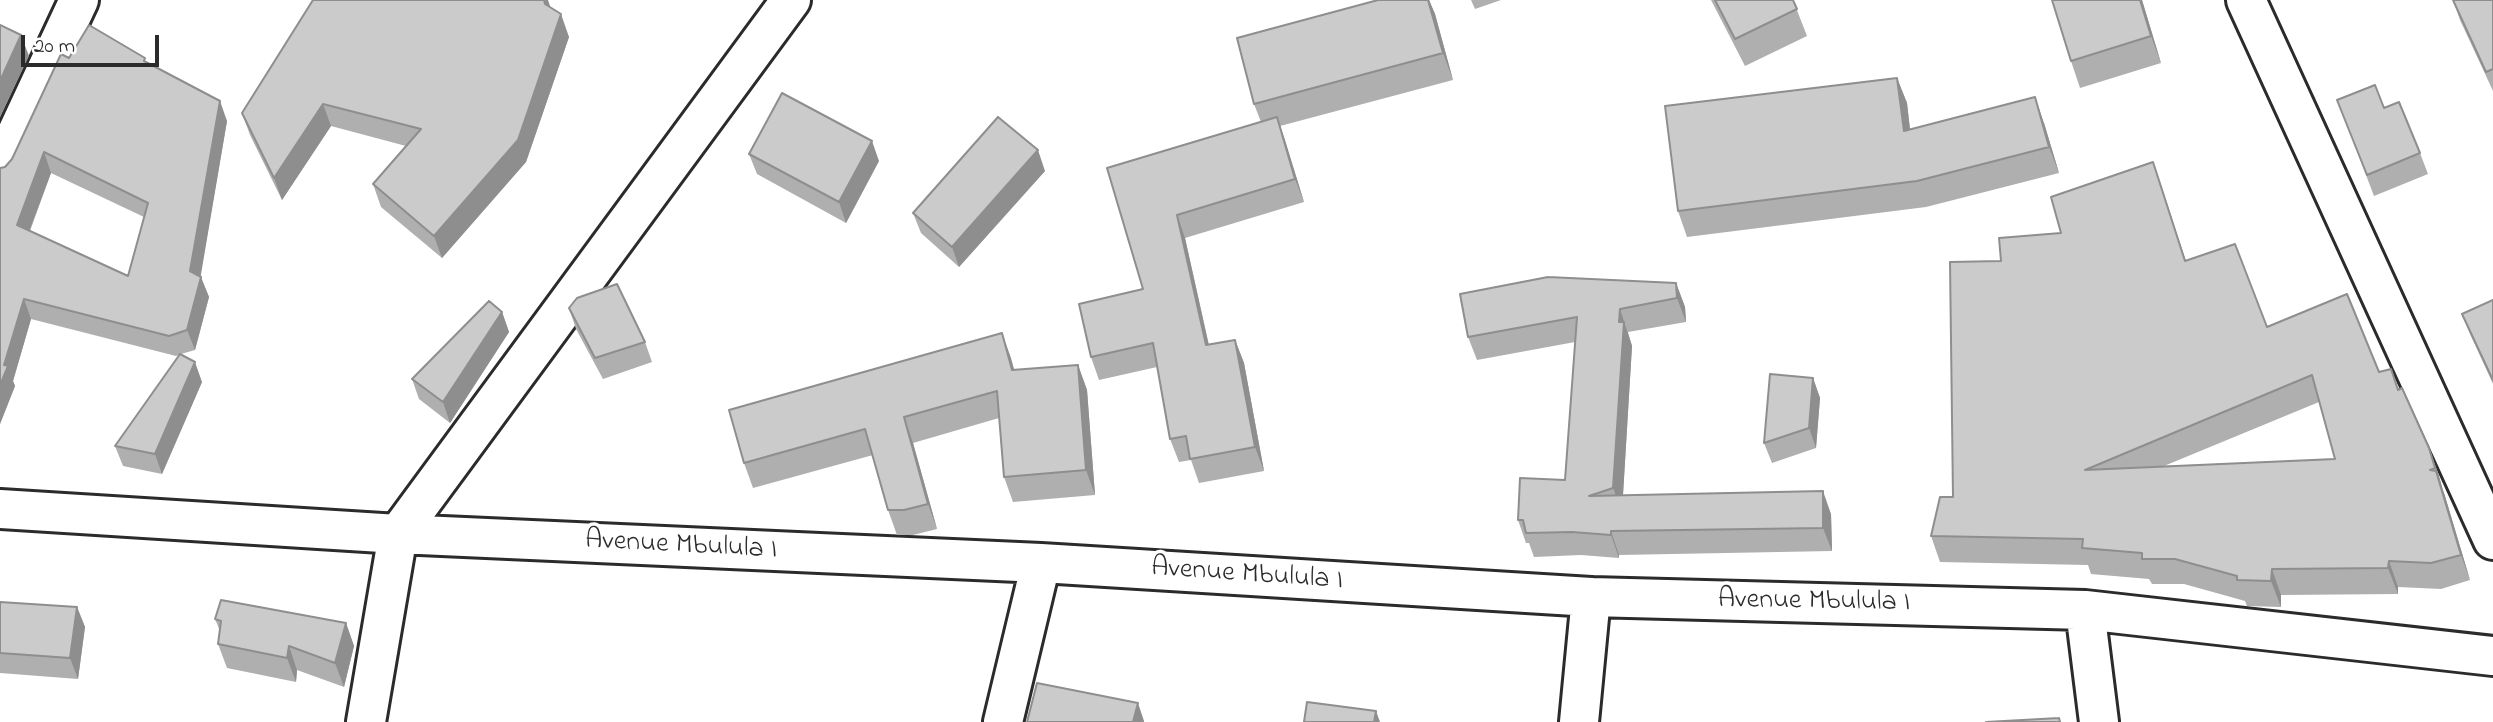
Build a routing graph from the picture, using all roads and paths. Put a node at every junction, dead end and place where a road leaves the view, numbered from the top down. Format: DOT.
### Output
graph roads {
  1 [pos="79,0"];
  2 [pos="791,0"];
  3 [pos="2246,0"];
  4 [pos="0,169"];
  5 [pos="0,509"];
  6 [pos="398,534"];
  7 [pos="2493,540"];
  8 [pos="1041,563"];
  9 [pos="1591,597"];
  10 [pos="2085,610"];
  11 [pos="2493,656"];
  12 [pos="366,722"];
  13 [pos="1003,722"];
  14 [pos="1579,722"];
  15 [pos="2099,722"];
  1 -- 4 [label="street"];
  2 -- 6 [label="street"];
  3 -- 7 [label="street"];
  5 -- 6 [label="street, Avenue Mbulula I"];
  6 -- 8 [label="street, Avenue Mbulula I"];
  6 -- 12 [label="street"];
  8 -- 9 [label="street, Avenue Mbulula I"];
  8 -- 13 [label="street"];
  9 -- 10 [label="street, Avenue Mbulula I"];
  9 -- 14 [label="street"];
  10 -- 11 [label="street, Avenue Mbulula I"];
  10 -- 15 [label="street"];
}
